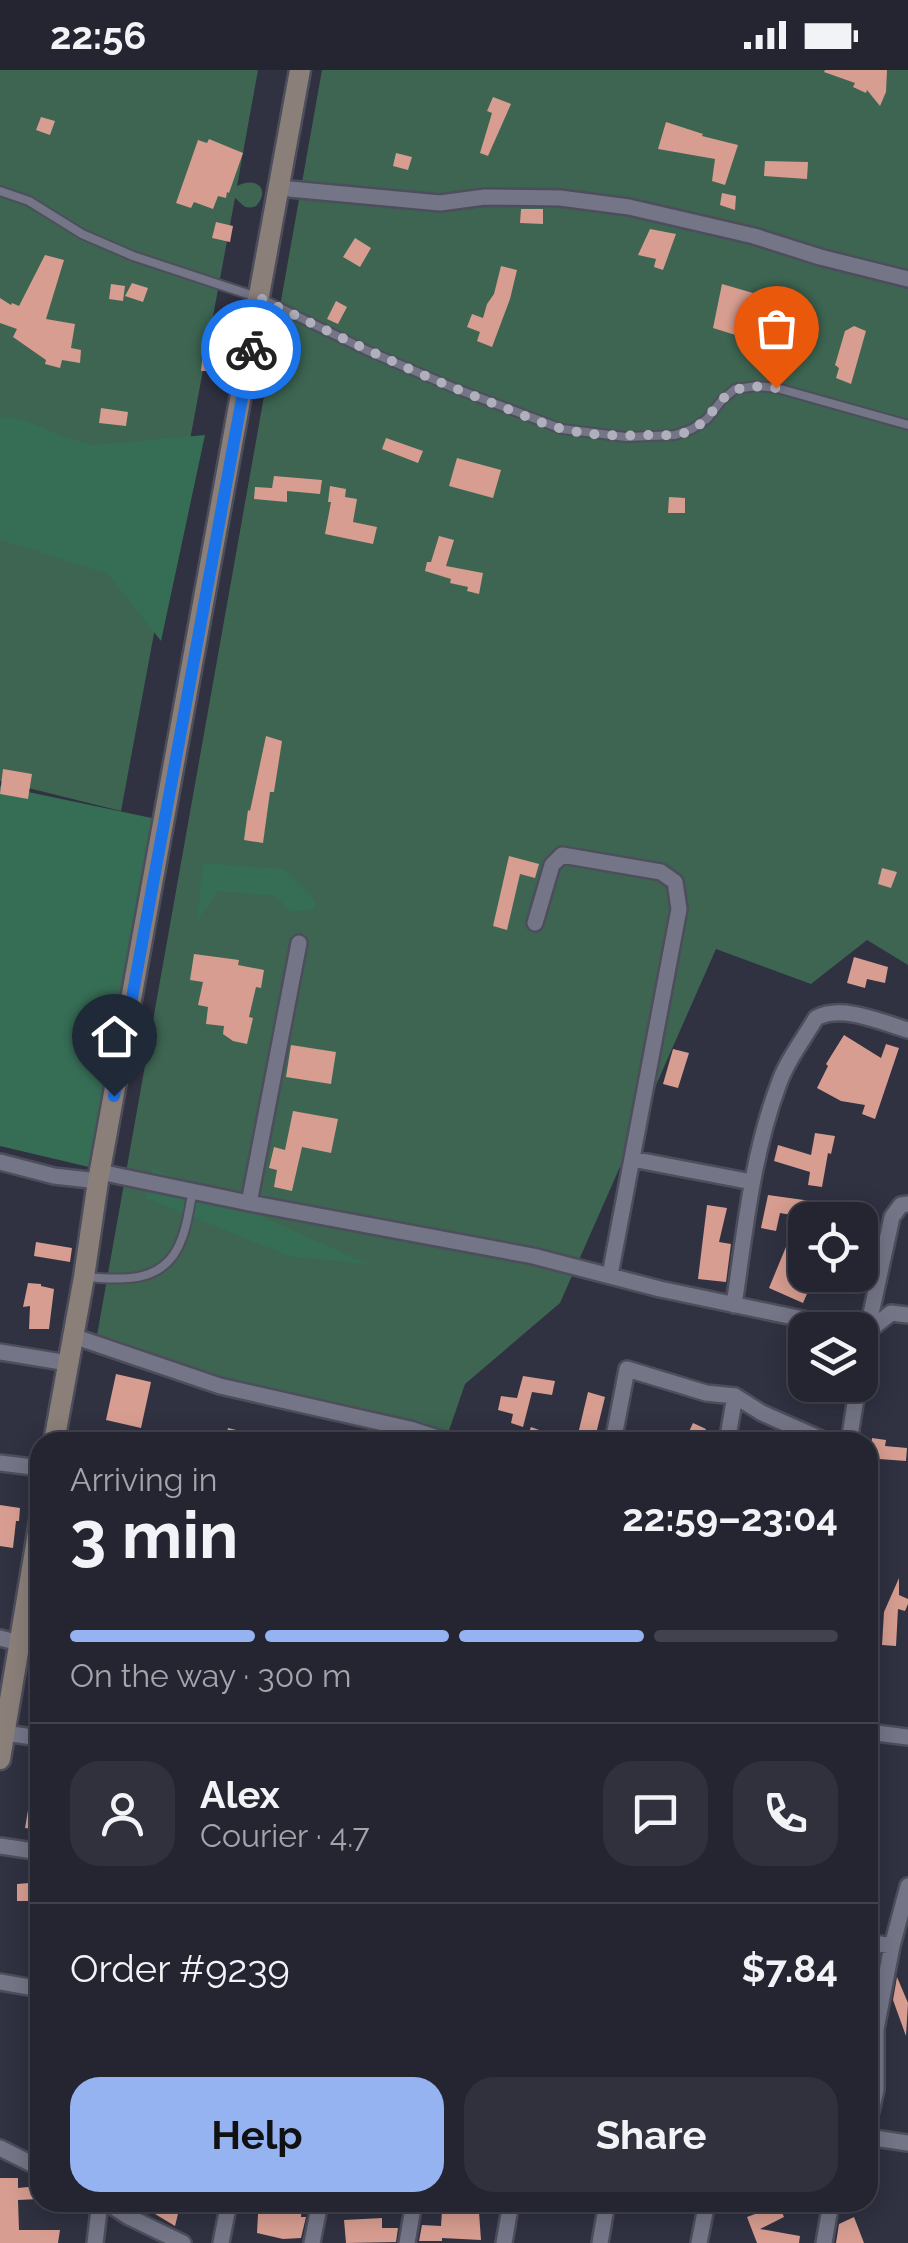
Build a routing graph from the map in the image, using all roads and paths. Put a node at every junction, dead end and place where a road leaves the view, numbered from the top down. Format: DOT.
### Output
graph roads {
  1 [pos="300,70"];
  2 [pos="279,188"];
  3 [pos="0,191"];
  4 [pos="908,279"];
  5 [pos="260,298"];
  6 [pos="908,425"];
  7 [pos="535,923"];
  8 [pos="299,942"];
  9 [pos="908,1030"];
  10 [pos="632,1160"];
  11 [pos="0,1163"];
  12 [pos="99,1176"];
  13 [pos="752,1182"];
  14 [pos="193,1191"];
  15 [pos="249,1204"];
  16 [pos="908,1204"];
  17 [pos="610,1275"];
  18 [pos="84,1276"];
  19 [pos="734,1305"];
  20 [pos="866,1312"];
  21 [pos="908,1315"];
  22 [pos="788,1316"];
  23 [pos="878,1321"];
  24 [pos="73,1336"];
  25 [pos="0,1352"];
  26 [pos="68,1363"];
  27 [pos="736,1396"];
  28 [pos="856,1402"];
  29 [pos="56,1432"];
  30 [pos="419,1432"];
  31 [pos="615,1432"];
  32 [pos="729,1432"];
  33 [pos="805,1432"];
  34 [pos="851,1432"];
  35 [pos="0,1462"];
  36 [pos="30,1466"];
  37 [pos="30,1560"];
  38 [pos="9,1641"];
  39 [pos="4,1733"];
  40 [pos="878,1734"];
  41 [pos="30,1737"];
  42 [pos="908,1738"];
  43 [pos="0,1759"];
  44 [pos="0,1846"];
  45 [pos="30,1850"];
  46 [pos="908,1886"];
  47 [pos="878,1944"];
  48 [pos="892,1946"];
  49 [pos="0,1982"];
  50 [pos="30,1987"];
  51 [pos="878,2018"];
  52 [pos="878,2139"];
  53 [pos="908,2143"];
  54 [pos="0,2148"];
  55 [pos="30,2163"];
  56 [pos="101,2212"];
  57 [pos="122,2212"];
  58 [pos="228,2212"];
  59 [pos="318,2212"];
  60 [pos="412,2212"];
  61 [pos="509,2212"];
  62 [pos="606,2212"];
  63 [pos="705,2212"];
  64 [pos="829,2212"];
  65 [pos="95,2243"];
  66 [pos="183,2243"];
  67 [pos="221,2243"];
  68 [pos="312,2243"];
  69 [pos="407,2243"];
  70 [pos="504,2243"];
  71 [pos="600,2243"];
  72 [pos="699,2243"];
  73 [pos="824,2243"];
  1 -- 2 [label="street"];
  2 -- 4 [label="street"];
  2 -- 5 [label="street"];
  3 -- 5 [label="lane"];
  5 -- 6 [label="lane"];
  5 -- 12 [label="street"];
  7 -- 10 [label="street"];
  8 -- 15 [label="street"];
  9 -- 13 [label="street"];
  10 -- 13 [label="street"];
  10 -- 17 [label="street"];
  11 -- 12 [label="street"];
  12 -- 14 [label="street"];
  12 -- 18 [label="street"];
  13 -- 19 [label="street"];
  14 -- 15 [label="street"];
  14 -- 18 [label="lane"];
  15 -- 17 [label="street"];
  16 -- 20 [label="street"];
  17 -- 19 [label="street"];
  18 -- 24 [label="street"];
  19 -- 22 [label="street"];
  21 -- 23 [label="street"];
  24 -- 26 [label="street"];
  24 -- 30 [label="street"];
  25 -- 26 [label="street"];
  26 -- 29 [label="street"];
  27 -- 31 [label="street"];
  27 -- 32 [label="street"];
  27 -- 33 [label="street"];
  28 -- 34 [label="street"];
  35 -- 36 [label="street"];
  37 -- 38 [label="street"];
  38 -- 39 [label="street"];
  39 -- 41 [label="street"];
  39 -- 43 [label="street"];
  40 -- 42 [label="street"];
  44 -- 45 [label="street"];
  46 -- 48 [label="street"];
  47 -- 48 [label="street"];
  48 -- 51 [label="street"];
  49 -- 50 [label="street"];
  52 -- 53 [label="street"];
  54 -- 55 [label="street"];
  56 -- 65 [label="street"];
  57 -- 66 [label="street"];
  58 -- 67 [label="street"];
  59 -- 68 [label="street"];
  60 -- 69 [label="street"];
  61 -- 70 [label="street"];
  62 -- 71 [label="street"];
  63 -- 72 [label="street"];
  64 -- 73 [label="street"];
}
